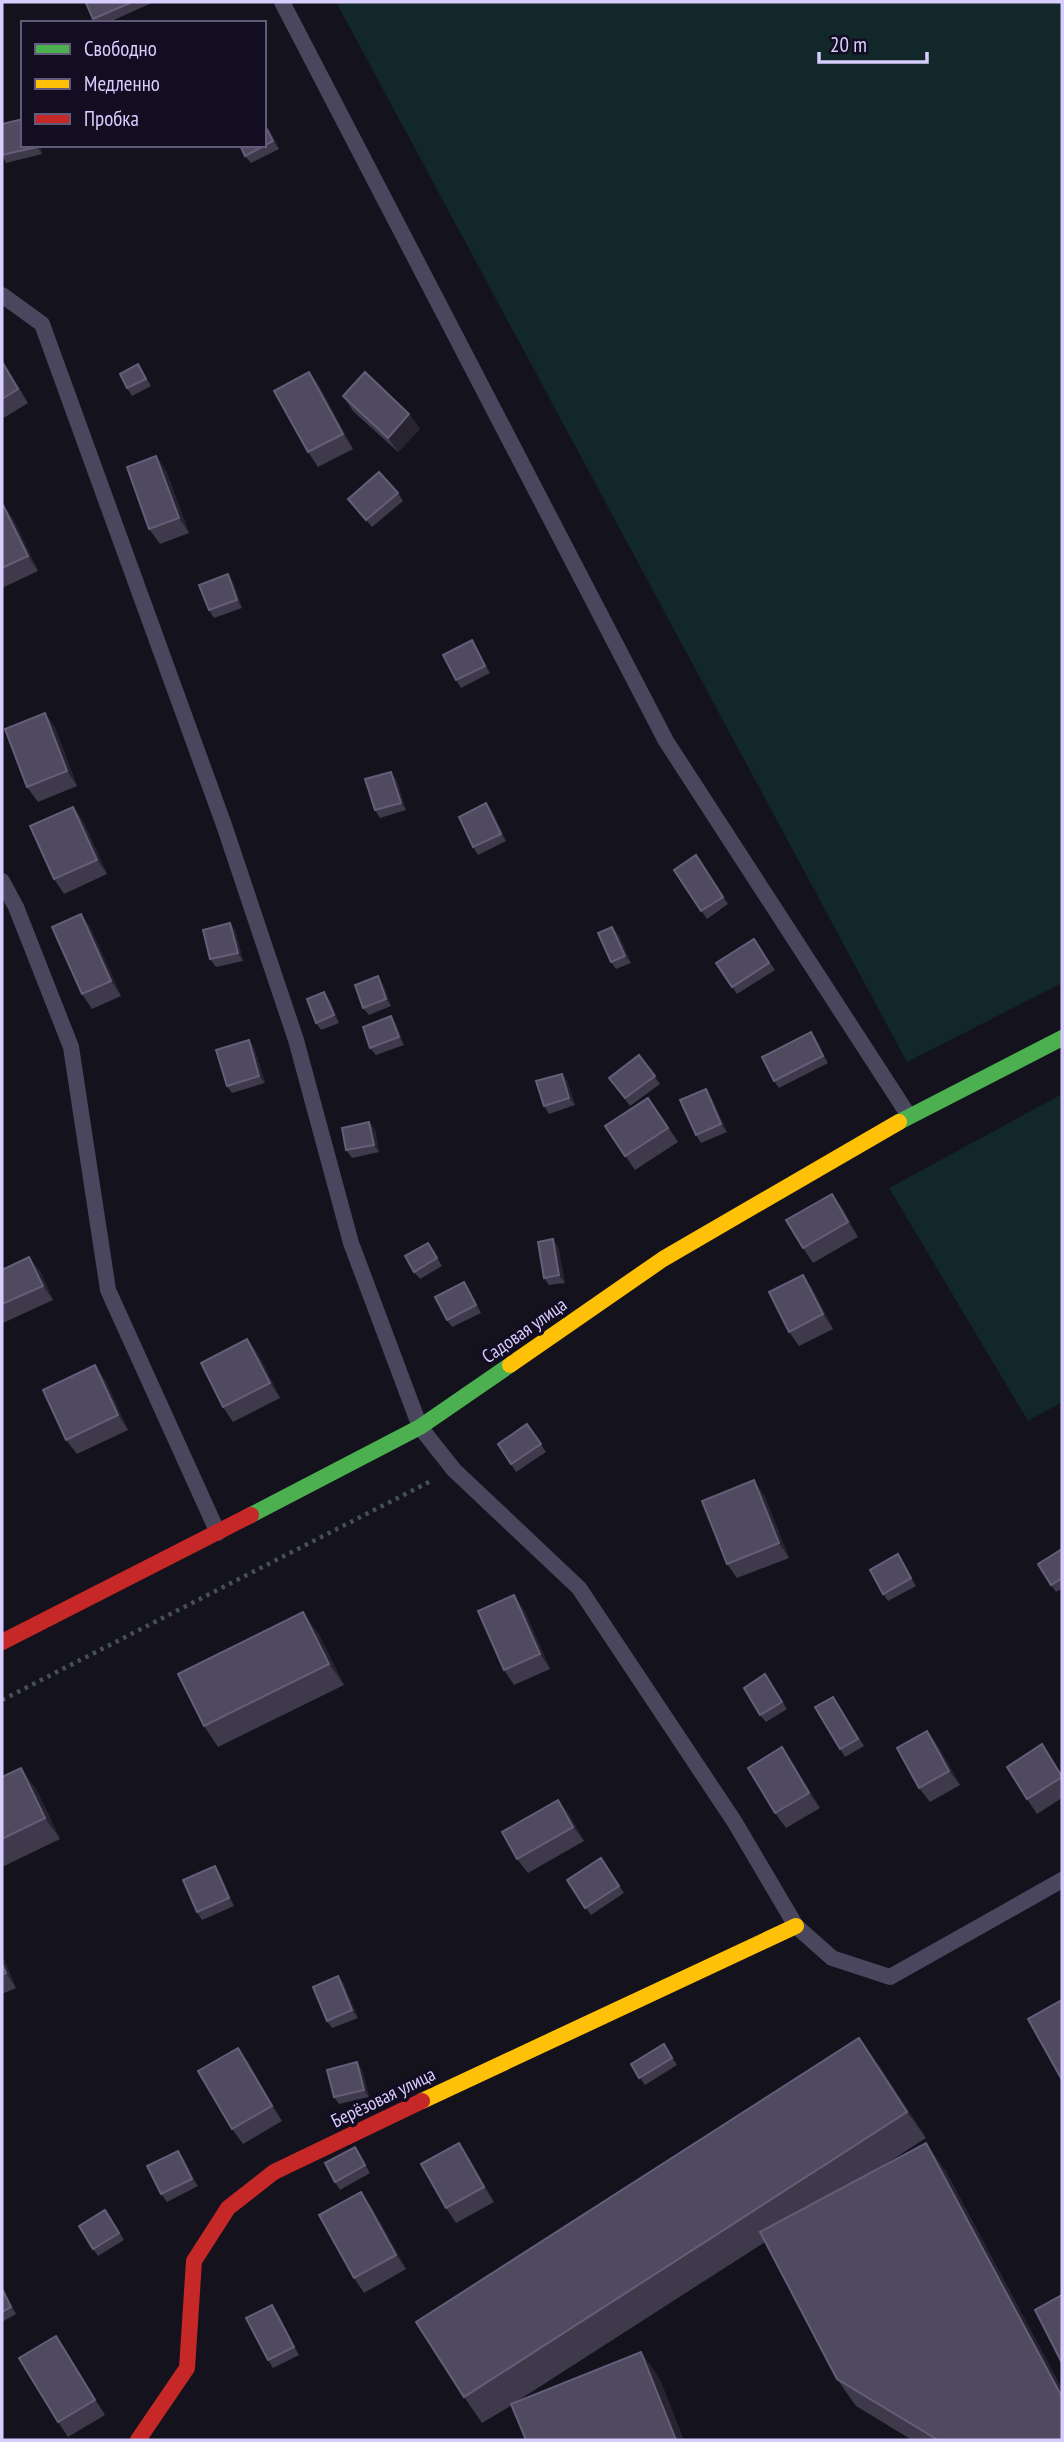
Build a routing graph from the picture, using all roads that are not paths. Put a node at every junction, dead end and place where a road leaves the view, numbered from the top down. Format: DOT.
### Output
graph roads {
  1 [pos="282,2"];
  2 [pos="2,295"];
  3 [pos="2,881"];
  4 [pos="1062,1038"];
  5 [pos="909,1116"];
  6 [pos="420,1427"];
  7 [pos="218,1534"];
  8 [pos="2,1642"];
  9 [pos="1062,1880"];
  10 [pos="796,1926"];
  11 [pos="138,2440"];
  1 -- 5 [label="lane"];
  2 -- 6 [label="lane"];
  3 -- 7 [label="lane"];
  4 -- 5 [label="street, Садовая улица"];
  5 -- 6 [label="street, Садовая улица"];
  6 -- 7 [label="street, Садовая улица"];
  6 -- 10 [label="lane"];
  7 -- 8 [label="street, Садовая улица"];
  9 -- 10 [label="lane"];
  10 -- 11 [label="street, Берёзовая улица"];
}
